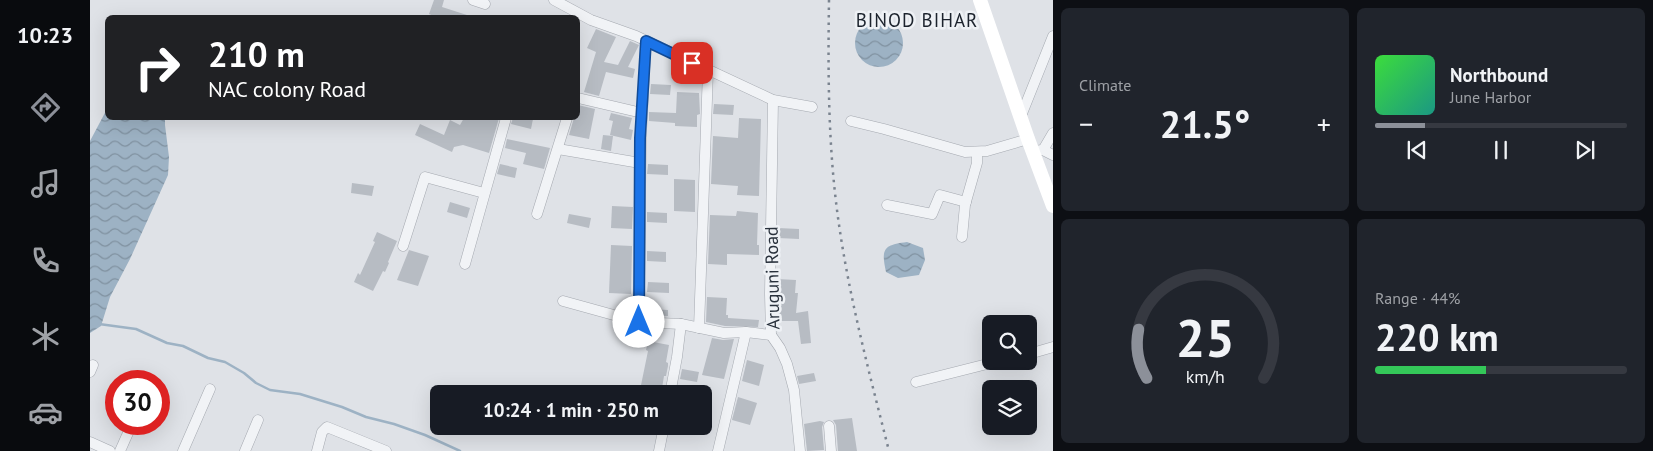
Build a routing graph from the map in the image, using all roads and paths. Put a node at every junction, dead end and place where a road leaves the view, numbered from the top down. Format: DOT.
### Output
graph roads {
  1 [pos="473,0"];
  2 [pos="554,0"];
  3 [pos="980,0"];
  4 [pos="484,4"];
  5 [pos="1053,36"];
  6 [pos="646,41"];
  7 [pos="708,70"];
  8 [pos="580,98"];
  9 [pos="773,100"];
  10 [pos="812,107"];
  11 [pos="642,113"];
  12 [pos="1021,116"];
  13 [pos="505,120"];
  14 [pos="566,120"];
  15 [pos="851,122"];
  16 [pos="1053,133"];
  17 [pos="558,149"];
  18 [pos="1039,149"];
  19 [pos="977,152"];
  20 [pos="640,163"];
  21 [pos="484,193"];
  22 [pos="966,202"];
  23 [pos="887,206"];
  24 [pos="1053,206"];
  25 [pos="537,214"];
  26 [pos="962,237"];
  27 [pos="403,246"];
  28 [pos="465,264"];
  29 [pos="563,301"];
  30 [pos="639,322"];
  31 [pos="681,324"];
  32 [pos="699,328"];
  33 [pos="746,332"];
  34 [pos="771,335"];
  35 [pos="1053,347"];
  36 [pos="1037,352"];
  37 [pos="982,365"];
  38 [pos="916,382"];
  39 [pos="671,385"];
  40 [pos="210,389"];
  41 [pos="258,420"];
  42 [pos="829,426"];
  43 [pos="127,435"];
  44 [pos="662,435"];
  45 [pos="90,442"];
  46 [pos="110,451"];
  47 [pos="120,451"];
  48 [pos="183,451"];
  49 [pos="245,451"];
  50 [pos="317,451"];
  51 [pos="386,451"];
  52 [pos="659,451"];
  53 [pos="718,451"];
  54 [pos="800,451"];
  55 [pos="831,451"];
  1 -- 4 [label="street"];
  2 -- 6 [label="street"];
  3 -- 12 [label="street"];
  5 -- 12 [label="street"];
  6 -- 7 [label="street"];
  6 -- 11 [label="street"];
  7 -- 9 [label="street"];
  7 -- 32 [label="street"];
  8 -- 11 [label="street"];
  9 -- 10 [label="street"];
  9 -- 34 [label="street, Aruguni Road"];
  11 -- 20 [label="street"];
  12 -- 18 [label="street"];
  13 -- 21 [label="street"];
  14 -- 17 [label="street"];
  15 -- 19 [label="street"];
  16 -- 18 [label="street"];
  17 -- 20 [label="street"];
  17 -- 25 [label="street"];
  18 -- 19 [label="street"];
  18 -- 24 [label="street"];
  19 -- 22 [label="street"];
  20 -- 30 [label="street"];
  21 -- 27 [label="street"];
  21 -- 28 [label="street"];
  22 -- 23 [label="street"];
  22 -- 26 [label="street"];
  29 -- 30 [label="street"];
  30 -- 31 [label="street"];
  31 -- 32 [label="street"];
  31 -- 39 [label="street"];
  32 -- 33 [label="street"];
  33 -- 34 [label="street"];
  33 -- 53 [label="street"];
  34 -- 54 [label="street, Aruguni Road"];
  35 -- 36 [label="street"];
  37 -- 38 [label="street"];
  40 -- 48 [label="street"];
  41 -- 49 [label="street"];
  42 -- 55 [label="street"];
  43 -- 47 [label="street"];
  44 -- 52 [label="street"];
  45 -- 46 [label="street"];
  50 -- 51 [label="street"];
}
